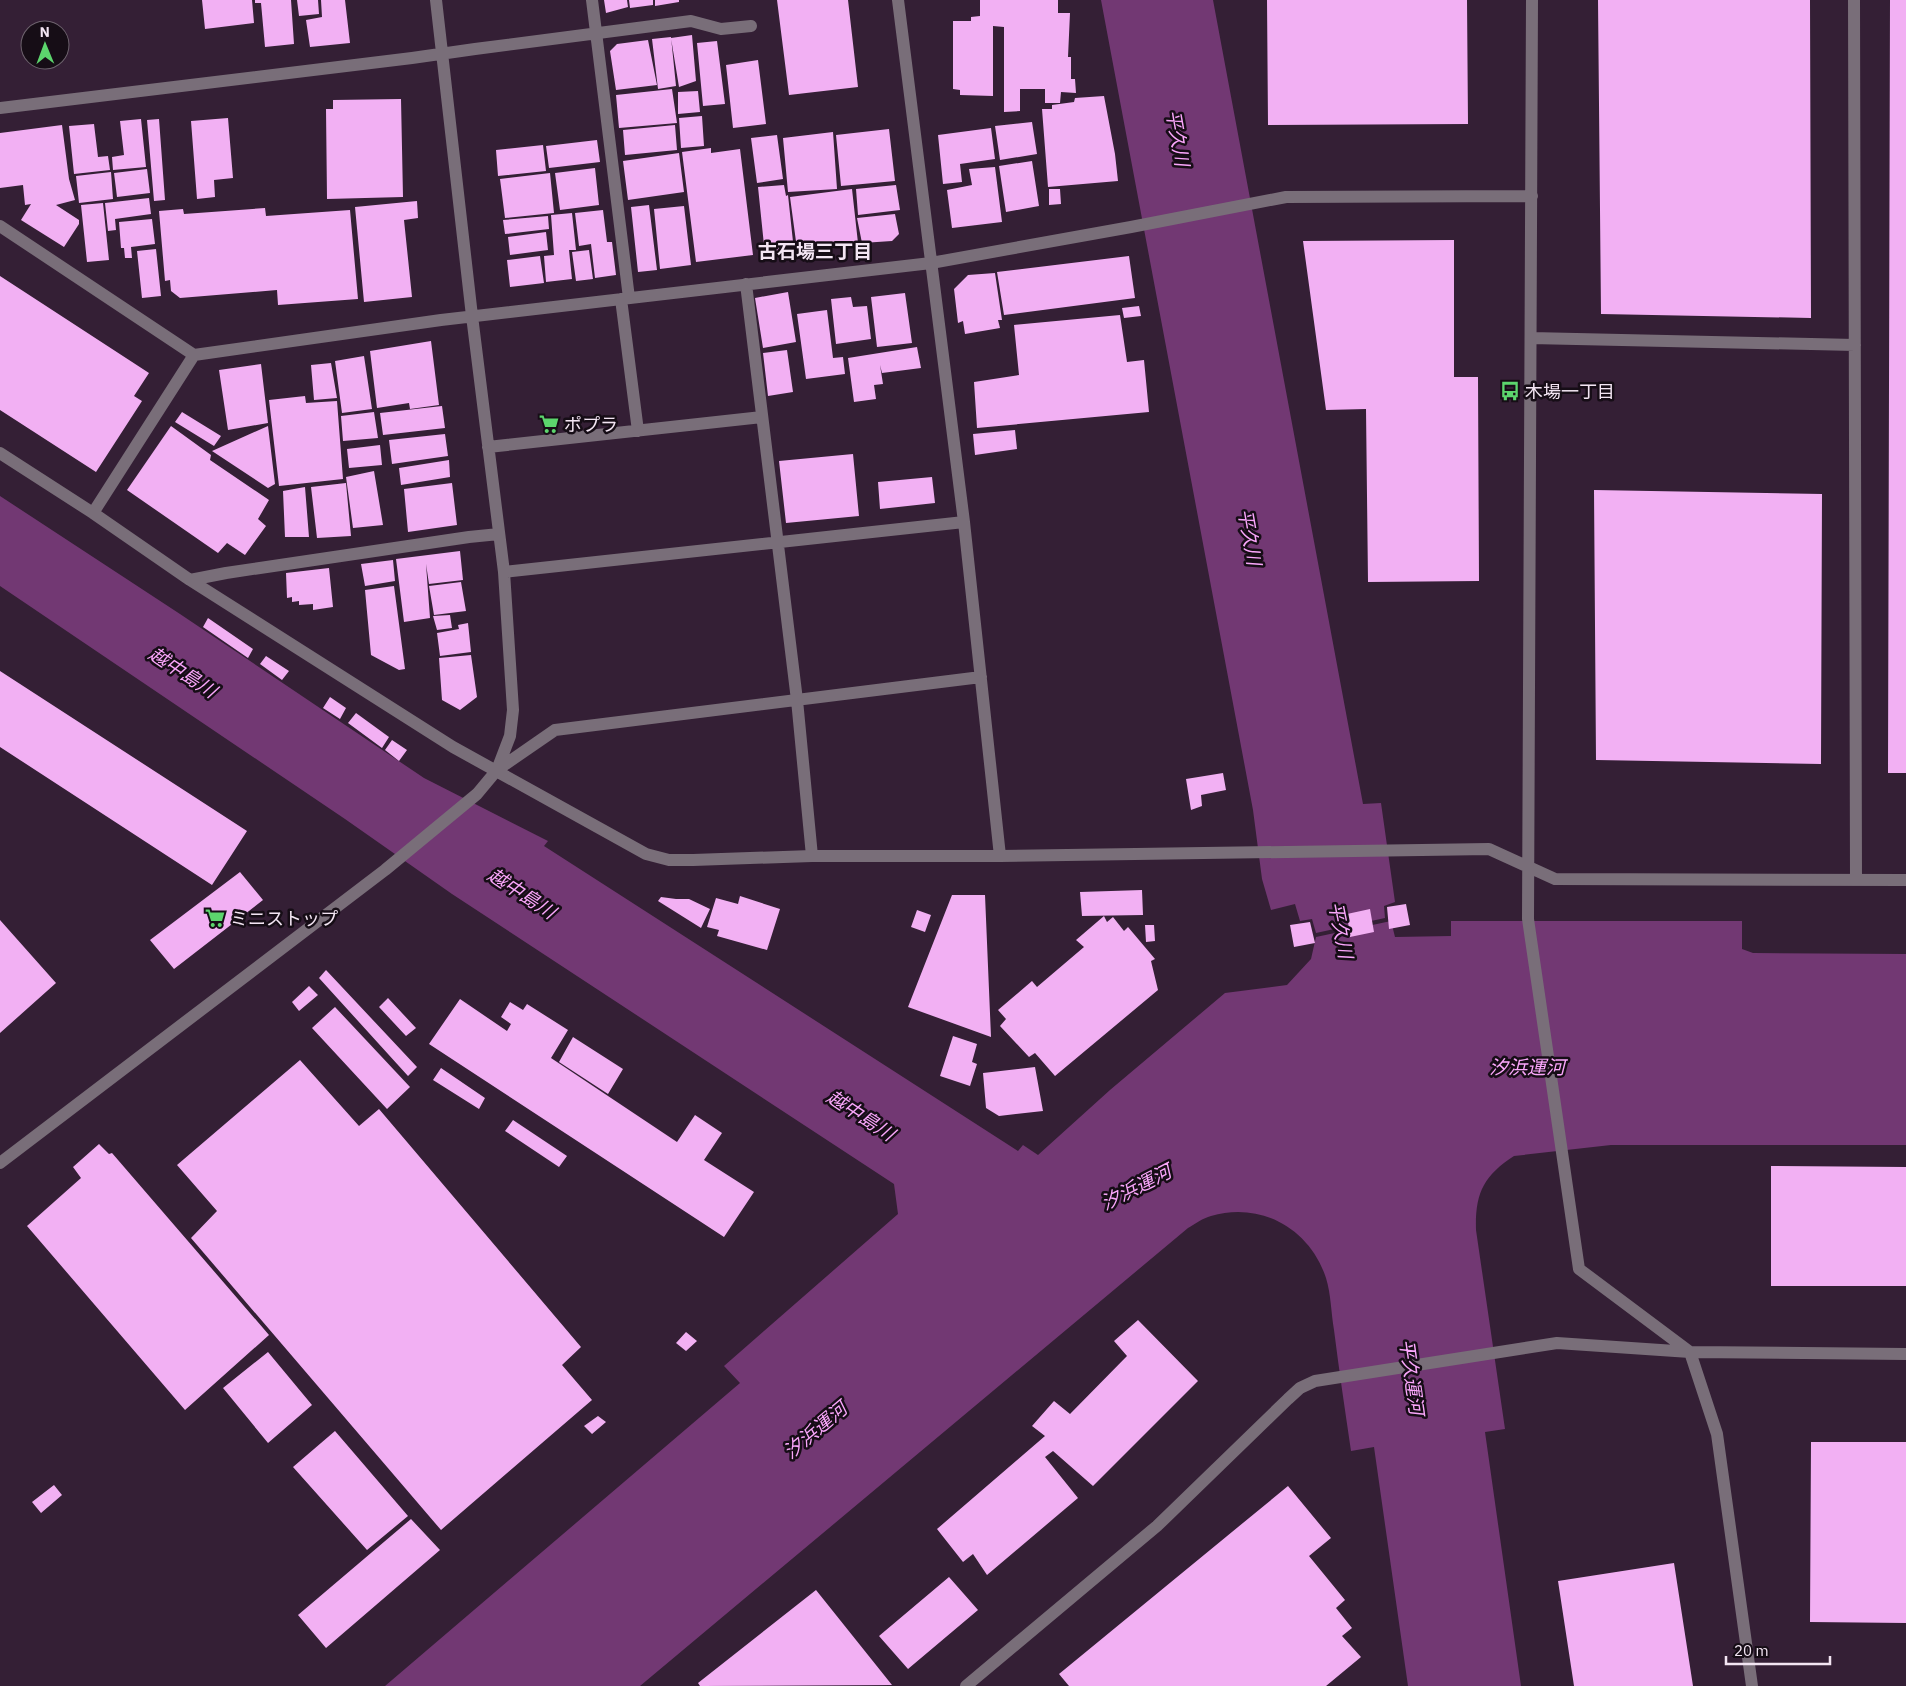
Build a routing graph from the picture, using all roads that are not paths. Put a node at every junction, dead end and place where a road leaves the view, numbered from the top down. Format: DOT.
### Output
graph roads {
  1 [pos="436,0"];
  2 [pos="592,0"];
  3 [pos="898,0"];
  4 [pos="1532,0"];
  5 [pos="1854,0"];
  6 [pos="752,26"];
  7 [pos="596,33"];
  8 [pos="443,53"];
  9 [pos="0,108"];
  10 [pos="1532,196"];
  11 [pos="0,226"];
  12 [pos="931,263"];
  13 [pos="746,284"];
  14 [pos="625,298"];
  15 [pos="472,316"];
  16 [pos="1531,338"];
  17 [pos="1855,345"];
  18 [pos="194,355"];
  19 [pos="762,417"];
  20 [pos="638,431"];
  21 [pos="488,447"];
  22 [pos="0,453"];
  23 [pos="93,513"];
  24 [pos="964,522"];
  25 [pos="498,534"];
  26 [pos="777,542"];
  27 [pos="504,572"];
  28 [pos="190,580"];
  29 [pos="981,677"];
  30 [pos="797,700"];
  31 [pos="496,770"];
  32 [pos="812,856"];
  33 [pos="1000,856"];
  34 [pos="1528,867"];
  35 [pos="1856,880"];
  36 [pos="1906,880"];
  37 [pos="1,1161"];
  38 [pos="1690,1352"];
  39 [pos="1906,1354"];
  40 [pos="966,1686"];
  41 [pos="1752,1686"];
  1 -- 8 [label="street"];
  2 -- 7 [label="street"];
  3 -- 12 [label="street"];
  4 -- 10 [label="street"];
  5 -- 17 [label="street"];
  6 -- 7 [label="street"];
  7 -- 8 [label="street"];
  7 -- 14 [label="street"];
  8 -- 9 [label="street"];
  8 -- 15 [label="street"];
  10 -- 12 [label="street"];
  10 -- 16 [label="street"];
  11 -- 18 [label="street"];
  12 -- 13 [label="street"];
  12 -- 24 [label="street"];
  13 -- 14 [label="street"];
  13 -- 19 [label="street"];
  14 -- 15 [label="street"];
  14 -- 20 [label="street"];
  15 -- 18 [label="street"];
  15 -- 21 [label="street"];
  16 -- 17 [label="street"];
  16 -- 34 [label="street"];
  17 -- 35 [label="street"];
  18 -- 23 [label="street"];
  19 -- 20 [label="street"];
  19 -- 26 [label="street"];
  20 -- 21 [label="street"];
  21 -- 25 [label="street"];
  22 -- 23 [label="street"];
  23 -- 28 [label="street"];
  24 -- 26 [label="street"];
  24 -- 29 [label="street"];
  25 -- 27 [label="street"];
  25 -- 28 [label="street"];
  26 -- 27 [label="street"];
  26 -- 30 [label="street"];
  27 -- 31 [label="street"];
  28 -- 31 [label="street"];
  29 -- 30 [label="street"];
  29 -- 33 [label="street"];
  30 -- 31 [label="street"];
  30 -- 32 [label="street"];
  31 -- 32 [label="street"];
  31 -- 37 [label="street"];
  32 -- 33 [label="street"];
  33 -- 34 [label="street"];
  34 -- 35 [label="street"];
  34 -- 38 [label="street"];
  35 -- 36 [label="street"];
  38 -- 39 [label="street"];
  38 -- 40 [label="street"];
  38 -- 41 [label="street"];
}
